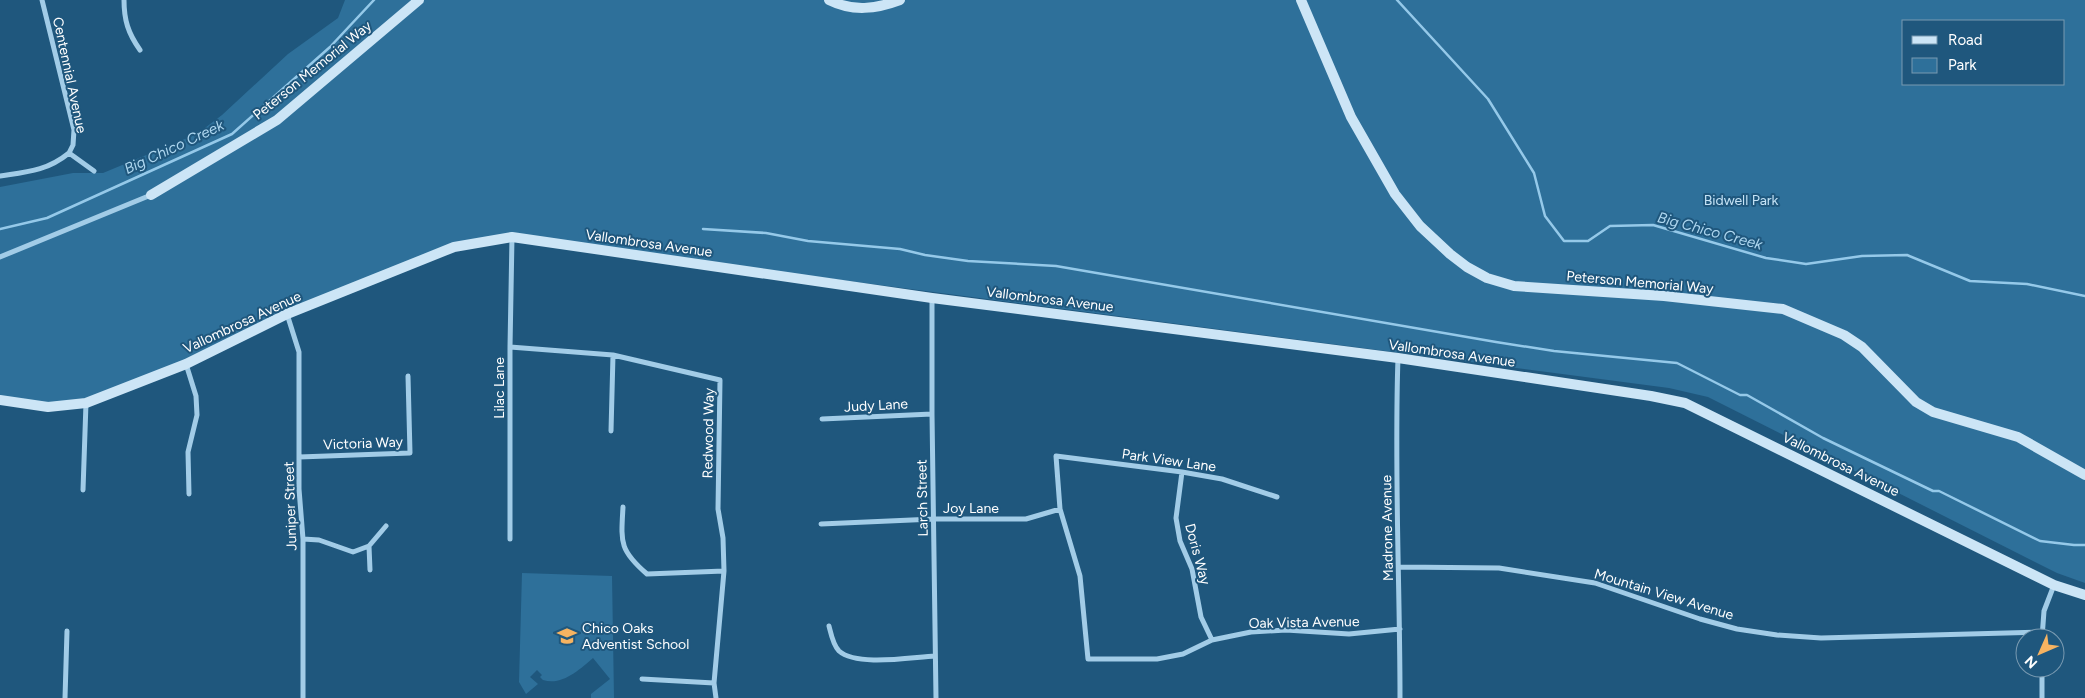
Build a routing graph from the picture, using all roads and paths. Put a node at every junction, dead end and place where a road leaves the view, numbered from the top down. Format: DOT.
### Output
graph roads {
  1 [pos="42,0"];
  2 [pos="124,0"];
  3 [pos="420,0"];
  4 [pos="830,0"];
  5 [pos="900,0"];
  6 [pos="1301,0"];
  7 [pos="140,50"];
  8 [pos="69,153"];
  9 [pos="94,171"];
  10 [pos="0,176"];
  11 [pos="150,195"];
  12 [pos="512,237"];
  13 [pos="0,257"];
  14 [pos="932,298"];
  15 [pos="287,314"];
  16 [pos="510,347"];
  17 [pos="613,355"];
  18 [pos="1398,358"];
  19 [pos="186,364"];
  20 [pos="408,376"];
  21 [pos="0,400"];
  22 [pos="86,403"];
  23 [pos="932,414"];
  24 [pos="822,419"];
  25 [pos="611,431"];
  26 [pos="299,456"];
  27 [pos="1056,456"];
  28 [pos="1182,472"];
  29 [pos="2085,474"];
  30 [pos="83,490"];
  31 [pos="189,494"];
  32 [pos="1277,497"];
  33 [pos="623,507"];
  34 [pos="1060,509"];
  35 [pos="934,519"];
  36 [pos="820,524"];
  37 [pos="386,526"];
  38 [pos="303,539"];
  39 [pos="510,539"];
  40 [pos="369,546"];
  41 [pos="1400,567"];
  42 [pos="370,570"];
  43 [pos="724,571"];
  44 [pos="2054,585"];
  45 [pos="2085,595"];
  46 [pos="829,626"];
  47 [pos="2043,628"];
  48 [pos="1400,629"];
  49 [pos="67,631"];
  50 [pos="2015,635"];
  51 [pos="1212,640"];
  52 [pos="936,656"];
  53 [pos="2042,678"];
  54 [pos="642,680"];
  55 [pos="714,683"];
  56 [pos="65,698"];
  57 [pos="303,698"];
  58 [pos="716,698"];
  59 [pos="936,698"];
  60 [pos="1400,698"];
  61 [pos="2042,698"];
  1 -- 8 [label="street, Centennial Avenue"];
  2 -- 7 [label="street"];
  3 -- 11 [label="street, Peterson Memorial Way"];
  4 -- 5 [label="street"];
  6 -- 29 [label="street, Peterson Memorial Way"];
  8 -- 9 [label="street, Centennial Avenue"];
  8 -- 10 [label="street, Centennial Avenue"];
  11 -- 13 [label="street, Peterson Memorial Way"];
  12 -- 14 [label="street, Vallombrosa Avenue"];
  12 -- 15 [label="street, Vallombrosa Avenue"];
  12 -- 16 [label="street, Lilac Lane"];
  14 -- 18 [label="street, Vallombrosa Avenue"];
  14 -- 23 [label="street, Larch Street"];
  15 -- 19 [label="street, Vallombrosa Avenue"];
  15 -- 26 [label="street, Juniper Street"];
  16 -- 17 [label="street, Redwood Way"];
  16 -- 39 [label="street, Lilac Lane"];
  17 -- 25 [label="street"];
  17 -- 43 [label="street, Redwood Way"];
  18 -- 41 [label="street, Madrone Avenue"];
  18 -- 44 [label="street, Vallombrosa Avenue"];
  19 -- 22 [label="street, Vallombrosa Avenue"];
  19 -- 31 [label="street"];
  20 -- 26 [label="street, Victoria Way"];
  21 -- 22 [label="street, Vallombrosa Avenue"];
  22 -- 30 [label="street"];
  23 -- 24 [label="street, Judy Lane"];
  23 -- 35 [label="street, Larch Street"];
  26 -- 38 [label="street, Juniper Street"];
  27 -- 28 [label="street, Park View Lane"];
  27 -- 34 [label="street, Oak Vista Avenue"];
  28 -- 32 [label="street, Park View Lane"];
  28 -- 51 [label="street, Doris Way"];
  33 -- 43 [label="street"];
  34 -- 35 [label="street, Joy Lane"];
  34 -- 51 [label="street, Oak Vista Avenue"];
  35 -- 36 [label="street, Joy Lane"];
  35 -- 52 [label="street, Larch Street"];
  37 -- 40 [label="street"];
  38 -- 40 [label="street"];
  38 -- 57 [label="street, Juniper Street"];
  40 -- 42 [label="street"];
  41 -- 48 [label="street, Madrone Avenue"];
  41 -- 50 [label="street, Mountain View Avenue"];
  43 -- 55 [label="street, Redwood Way"];
  44 -- 45 [label="street, Vallombrosa Avenue"];
  44 -- 47 [label="street"];
  46 -- 52 [label="street"];
  48 -- 51 [label="street, Oak Vista Avenue"];
  48 -- 60 [label="street, Madrone Avenue"];
  49 -- 56 [label="street"];
  52 -- 59 [label="street, Larch Street"];
  53 -- 61 [label="street"];
  54 -- 55 [label="street"];
  55 -- 58 [label="street, Redwood Way"];
}
